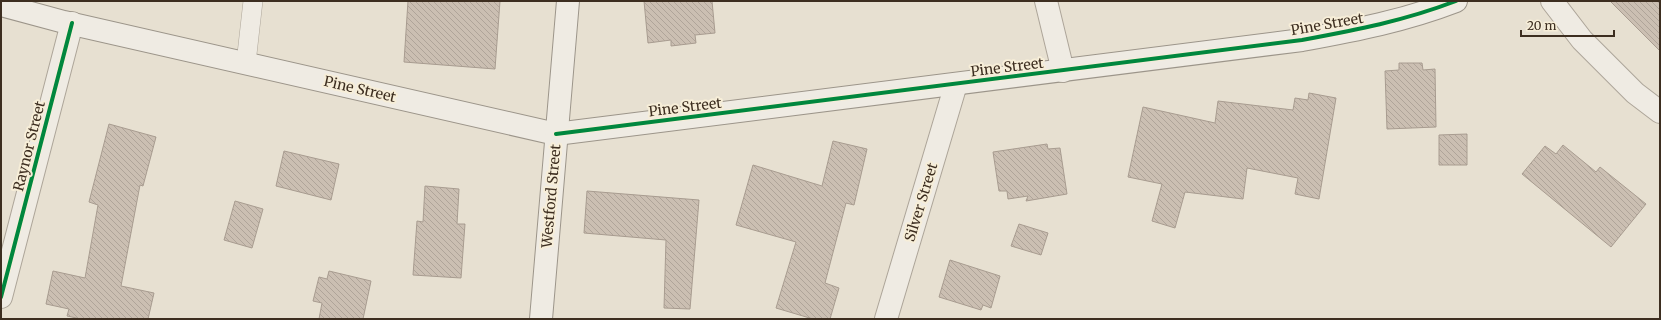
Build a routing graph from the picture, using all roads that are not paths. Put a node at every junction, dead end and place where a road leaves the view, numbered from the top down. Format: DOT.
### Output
graph roads {
  1 [pos="253,1"];
  2 [pos="568,1"];
  3 [pos="1046,1"];
  4 [pos="1456,1"];
  5 [pos="1552,1"];
  6 [pos="1,5"];
  7 [pos="72,23"];
  8 [pos="246,63"];
  9 [pos="1063,71"];
  10 [pos="956,84"];
  11 [pos="1660,112"];
  12 [pos="556,134"];
  13 [pos="1,297"];
  14 [pos="541,319"];
  15 [pos="886,319"];
  1 -- 8 [label="lane"];
  2 -- 12 [label="street, Westford Street"];
  3 -- 9 [label="street"];
  4 -- 9 [label="street, Pine Street"];
  5 -- 11 [label="street"];
  6 -- 7 [label="street, Pine Street"];
  7 -- 8 [label="street, Pine Street"];
  7 -- 13 [label="street, Raynor Street"];
  8 -- 12 [label="street, Pine Street"];
  9 -- 10 [label="street, Pine Street"];
  10 -- 12 [label="street, Pine Street"];
  10 -- 15 [label="street, Silver Street"];
  12 -- 14 [label="street, Westford Street"];
}
